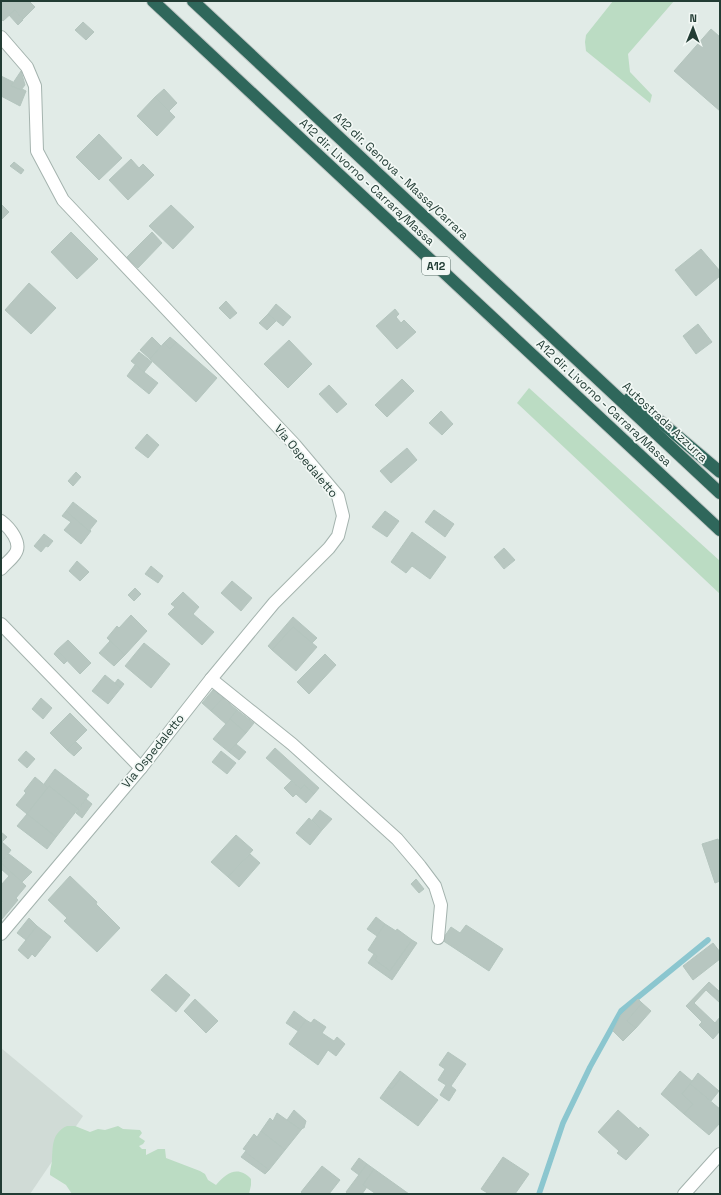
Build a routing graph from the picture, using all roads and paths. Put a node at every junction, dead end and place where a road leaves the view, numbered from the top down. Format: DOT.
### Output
graph roads {
  1 [pos="152,1"];
  2 [pos="193,1"];
  3 [pos="1,37"];
  4 [pos="590,372"];
  5 [pos="720,472"];
  6 [pos="720,493"];
  7 [pos="1,521"];
  8 [pos="720,530"];
  9 [pos="1,569"];
  10 [pos="1,624"];
  11 [pos="211,679"];
  12 [pos="141,768"];
  13 [pos="1,934"];
  14 [pos="438,938"];
  15 [pos="720,1154"];
  16 [pos="684,1194"];
  1 -- 8 [label="highway, A12 dir. Livorno - Carrara/Massa / A12"];
  2 -- 4 [label="highway, A12 dir. Genova - Massa/Carrara / A12"];
  3 -- 11 [label="street, Via Ospedaletto"];
  4 -- 5 [label="highway"];
  4 -- 6 [label="highway, Autostrada Azzurra / A12"];
  7 -- 9 [label="street"];
  10 -- 12 [label="street"];
  11 -- 12 [label="street, Via Ospedaletto"];
  11 -- 14 [label="street"];
  12 -- 13 [label="street, Via Ospedaletto"];
  15 -- 16 [label="street"];
}
